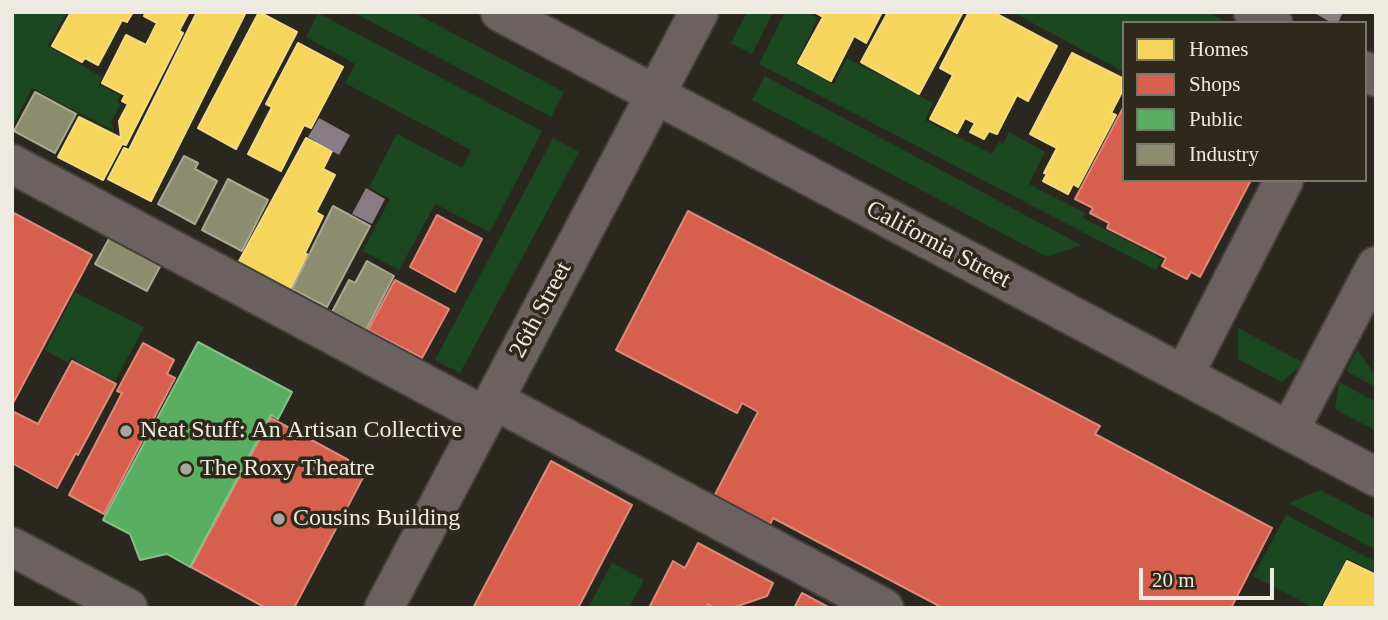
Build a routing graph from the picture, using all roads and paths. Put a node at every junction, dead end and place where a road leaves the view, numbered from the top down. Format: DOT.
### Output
graph roads {
  1 [pos="699,12"];
  2 [pos="1253,12"];
  3 [pos="510,15"];
  4 [pos="1269,21"];
  5 [pos="655,95"];
  6 [pos="12,164"];
  7 [pos="1283,182"];
  8 [pos="1376,266"];
  9 [pos="1184,375"];
  10 [pos="489,408"];
  11 [pos="1289,431"];
  12 [pos="1376,477"];
  13 [pos="12,547"];
  14 [pos="128,608"];
  15 [pos="384,608"];
  16 [pos="884,608"];
  1 -- 5 [label="street, 26th Street"];
  2 -- 4 [label="street"];
  3 -- 5 [label="street, California Street"];
  5 -- 9 [label="street, California Street"];
  5 -- 10 [label="street, 26th Street"];
  6 -- 10 [label="street"];
  7 -- 9 [label="street"];
  8 -- 11 [label="street"];
  9 -- 11 [label="street, California Street"];
  10 -- 15 [label="street, 26th Street"];
  10 -- 16 [label="street"];
  11 -- 12 [label="street, California Street"];
  13 -- 14 [label="street"];
}
